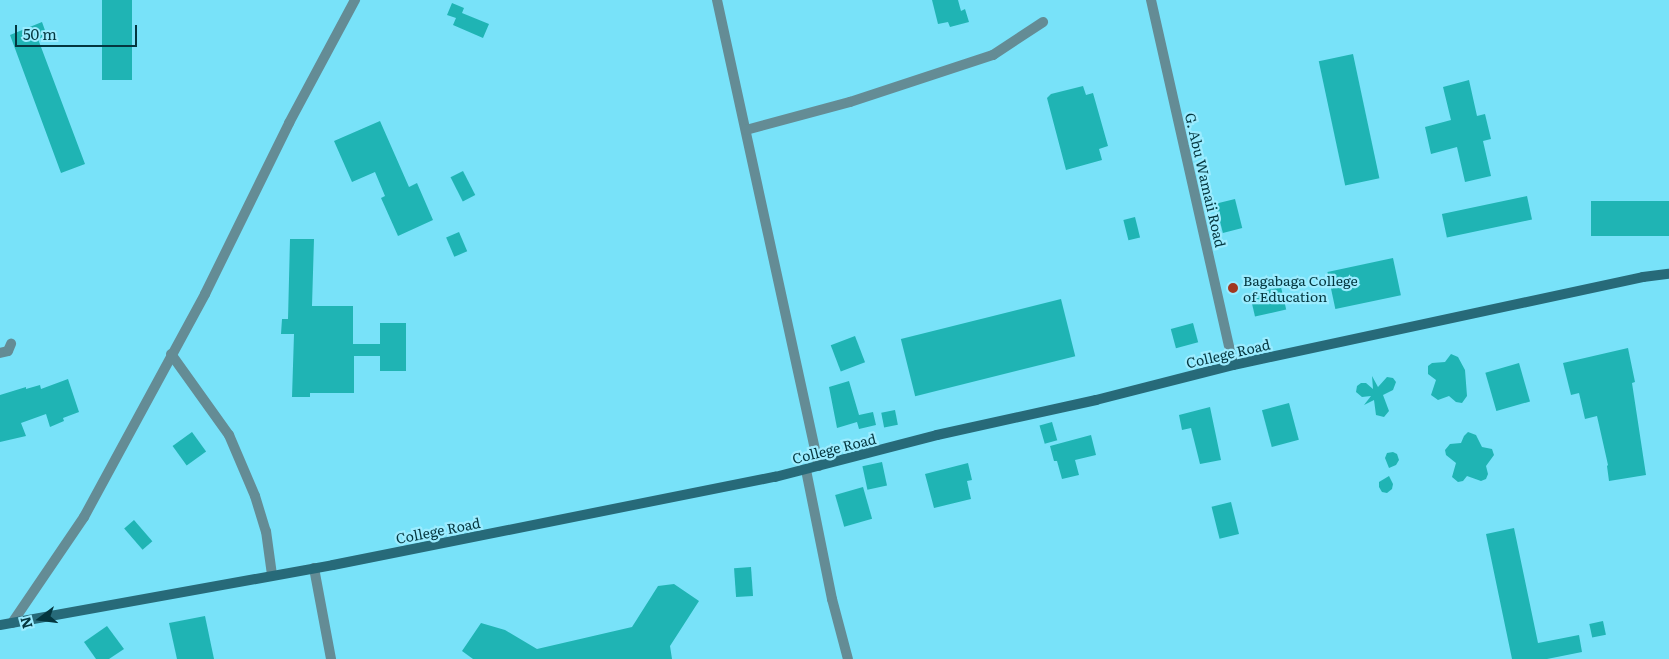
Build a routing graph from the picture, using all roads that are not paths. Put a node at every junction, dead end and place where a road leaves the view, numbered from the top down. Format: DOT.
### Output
graph roads {
  1 [pos="355,0"];
  2 [pos="717,0"];
  3 [pos="1151,0"];
  4 [pos="1043,22"];
  5 [pos="746,130"];
  6 [pos="1669,274"];
  7 [pos="11,344"];
  8 [pos="0,353"];
  9 [pos="171,354"];
  10 [pos="1233,365"];
  11 [pos="819,466"];
  12 [pos="806,470"];
  13 [pos="314,568"];
  14 [pos="272,575"];
  15 [pos="12,623"];
  16 [pos="0,625"];
  17 [pos="331,659"];
  18 [pos="848,659"];
  1 -- 9 [label="street"];
  2 -- 5 [label="street"];
  3 -- 10 [label="street, G. Abu Wamaii Road"];
  4 -- 5 [label="street"];
  5 -- 11 [label="street"];
  6 -- 10 [label="street, College Road"];
  7 -- 8 [label="street"];
  9 -- 14 [label="street"];
  9 -- 15 [label="street"];
  10 -- 11 [label="street, College Road"];
  11 -- 12 [label="street, College Road"];
  12 -- 13 [label="street, College Road"];
  12 -- 18 [label="street"];
  13 -- 14 [label="street, College Road"];
  13 -- 17 [label="street"];
  14 -- 15 [label="street, College Road"];
  15 -- 16 [label="street, College Road"];
}
